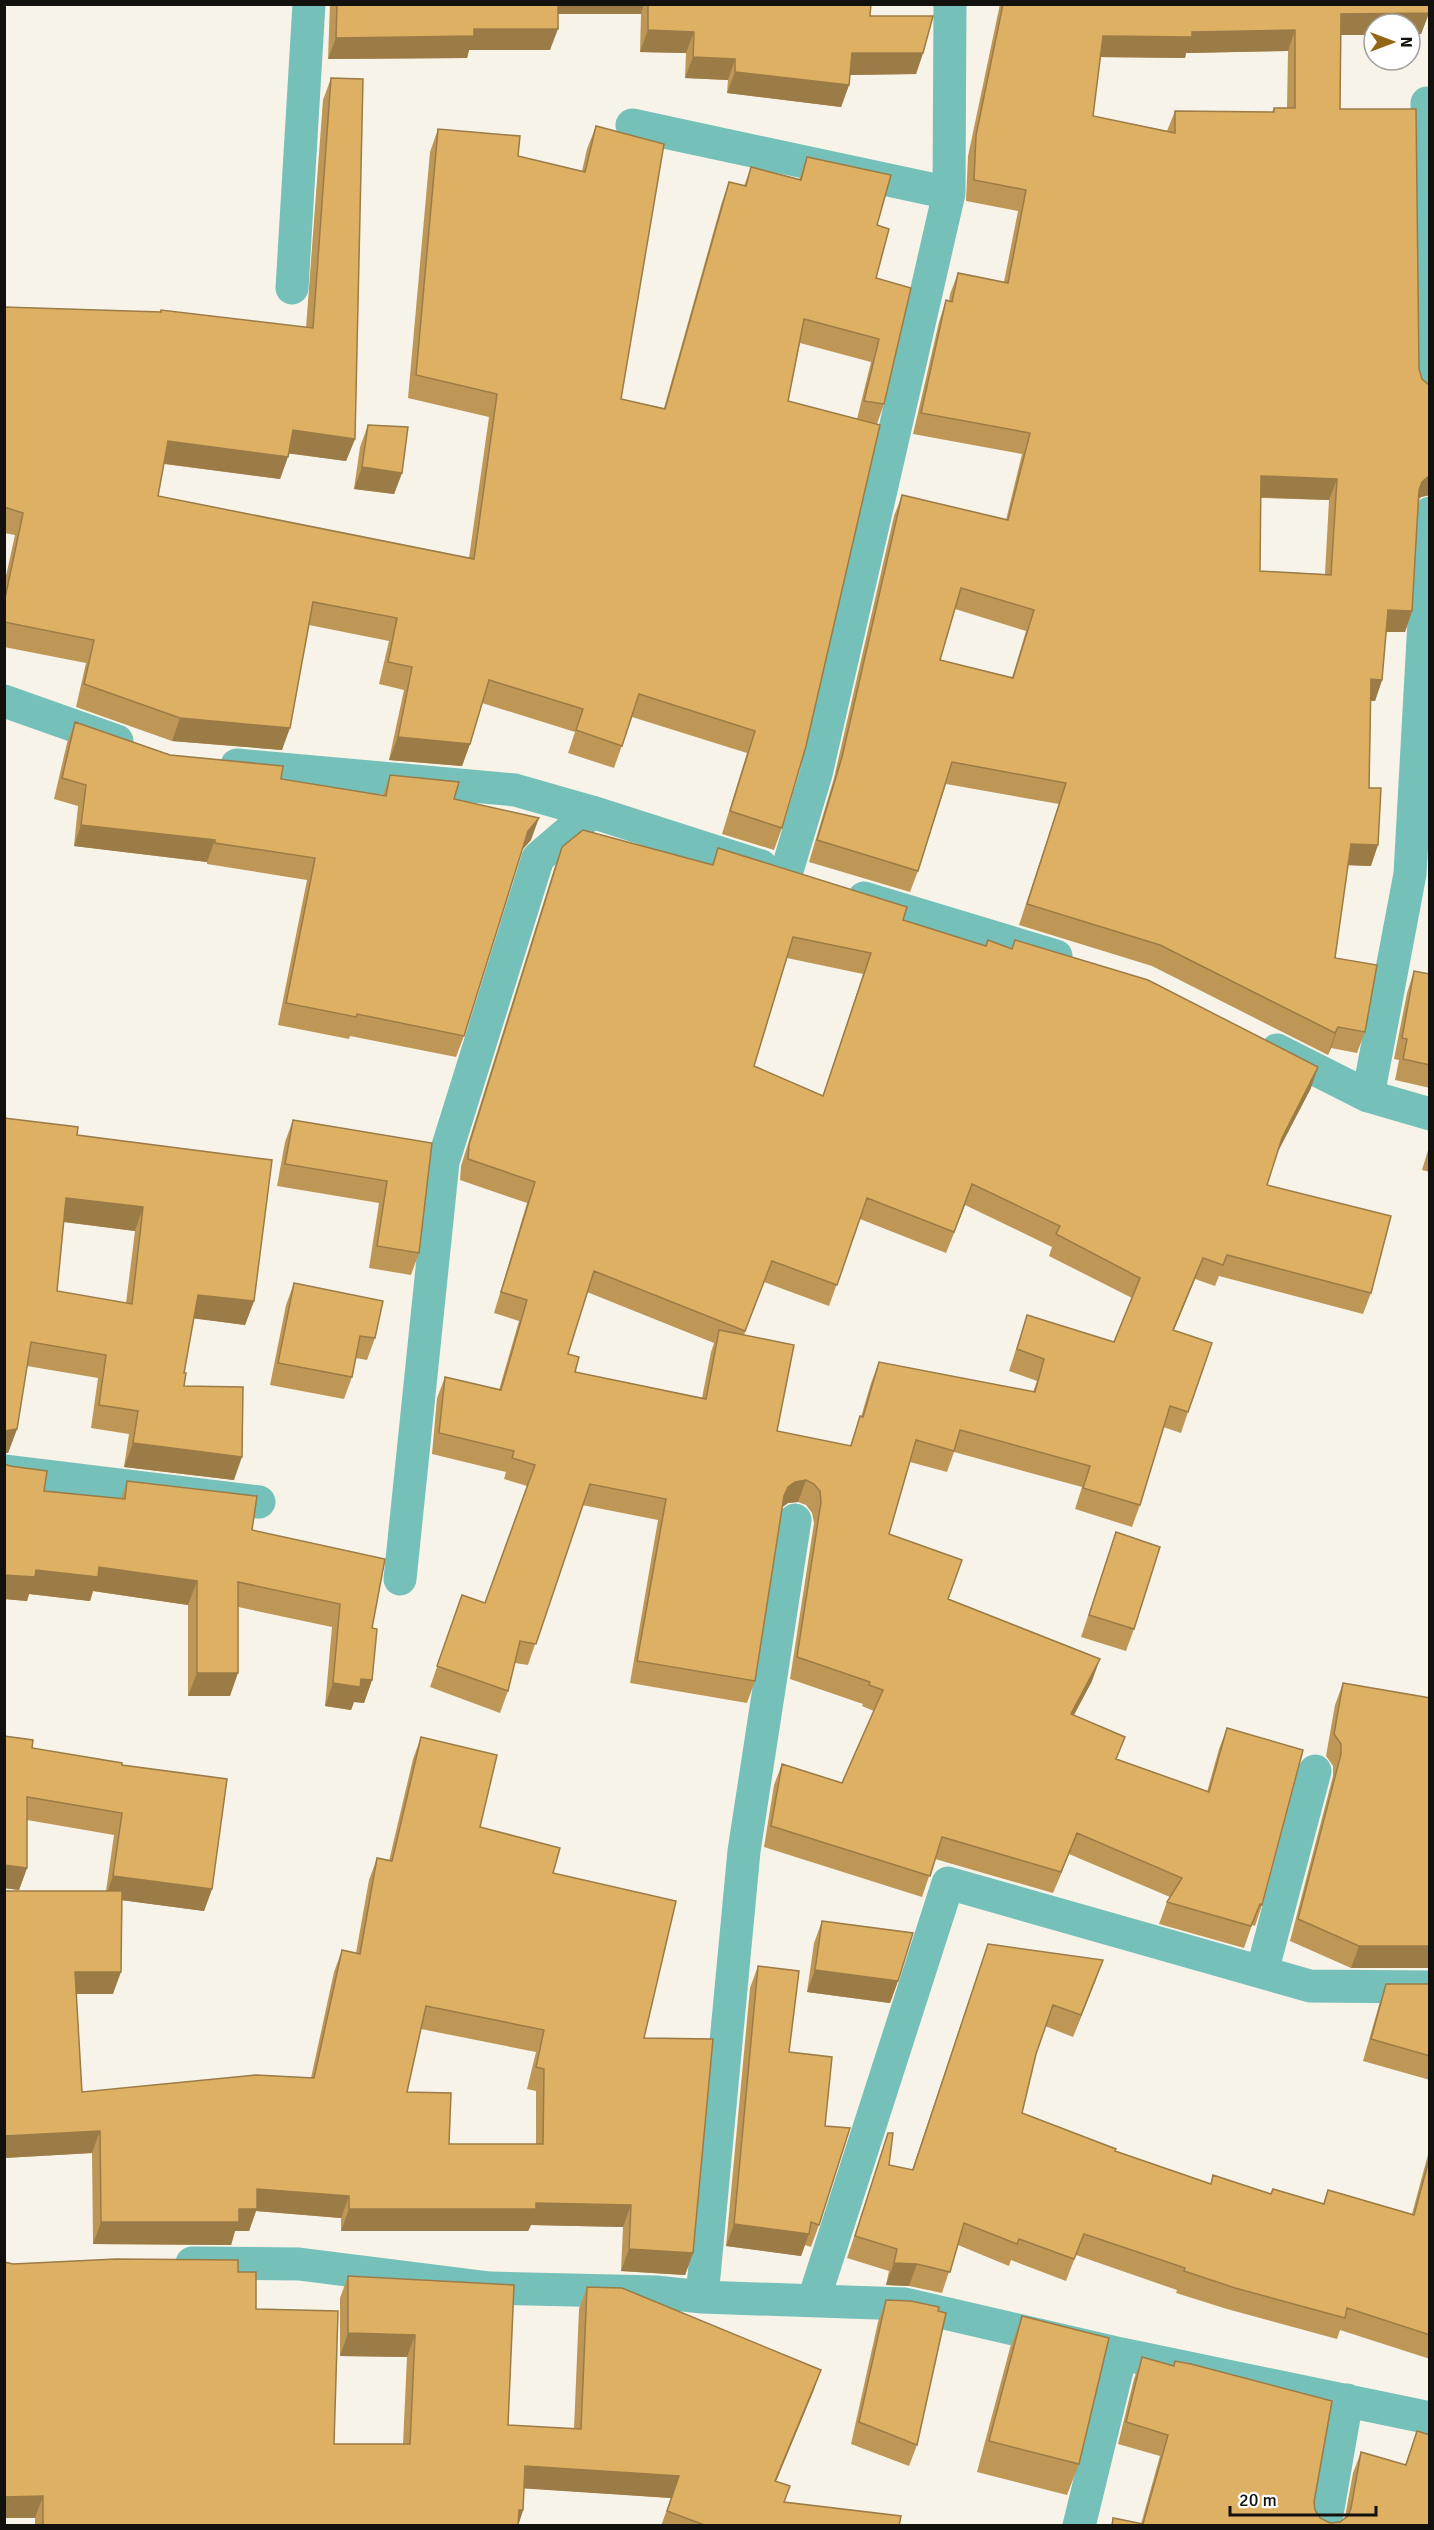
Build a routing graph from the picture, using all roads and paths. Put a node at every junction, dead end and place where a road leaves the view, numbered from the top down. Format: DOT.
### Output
graph roads {
  1 [pos="309,4"];
  2 [pos="950,4"];
  3 [pos="1426,103"];
  4 [pos="632,125"];
  5 [pos="949,193"];
  6 [pos="292,288"];
  7 [pos="1430,390"];
  8 [pos="1430,513"];
  9 [pos="4,701"];
  10 [pos="146,751"];
  11 [pos="204,762"];
  12 [pos="592,812"];
  13 [pos="809,881"];
  14 [pos="1079,963"];
  15 [pos="1252,1037"];
  16 [pos="1368,1096"];
  17 [pos="1430,1114"];
  18 [pos="4,1471"];
  19 [pos="259,1502"];
  20 [pos="795,1520"];
  21 [pos="400,1579"];
  22 [pos="1315,1771"];
  23 [pos="1262,1972"];
  24 [pos="1430,1987"];
  25 [pos="167,2263"];
  26 [pos="702,2297"];
  27 [pos="814,2299"];
  28 [pos="1121,2354"];
  29 [pos="1347,2400"];
  30 [pos="1430,2418"];
  31 [pos="1079,2526"];
  32 [pos="1325,2526"];
  1 -- 6 [label="street"];
  2 -- 5 [label="street"];
  3 -- 7 [label="street"];
  4 -- 5 [label="street"];
  5 -- 13 [label="street"];
  8 -- 16 [label="street"];
  9 -- 10 [label="street"];
  11 -- 12 [label="street"];
  12 -- 13 [label="street"];
  12 -- 21 [label="street"];
  13 -- 14 [label="street"];
  15 -- 16 [label="street"];
  16 -- 17 [label="street"];
  18 -- 19 [label="street"];
  20 -- 26 [label="street"];
  22 -- 23 [label="street"];
  23 -- 24 [label="street"];
  23 -- 27 [label="street"];
  25 -- 26 [label="street"];
  26 -- 27 [label="street"];
  27 -- 28 [label="street"];
  28 -- 29 [label="street"];
  28 -- 31 [label="street"];
  29 -- 30 [label="street"];
  29 -- 32 [label="street"];
}
